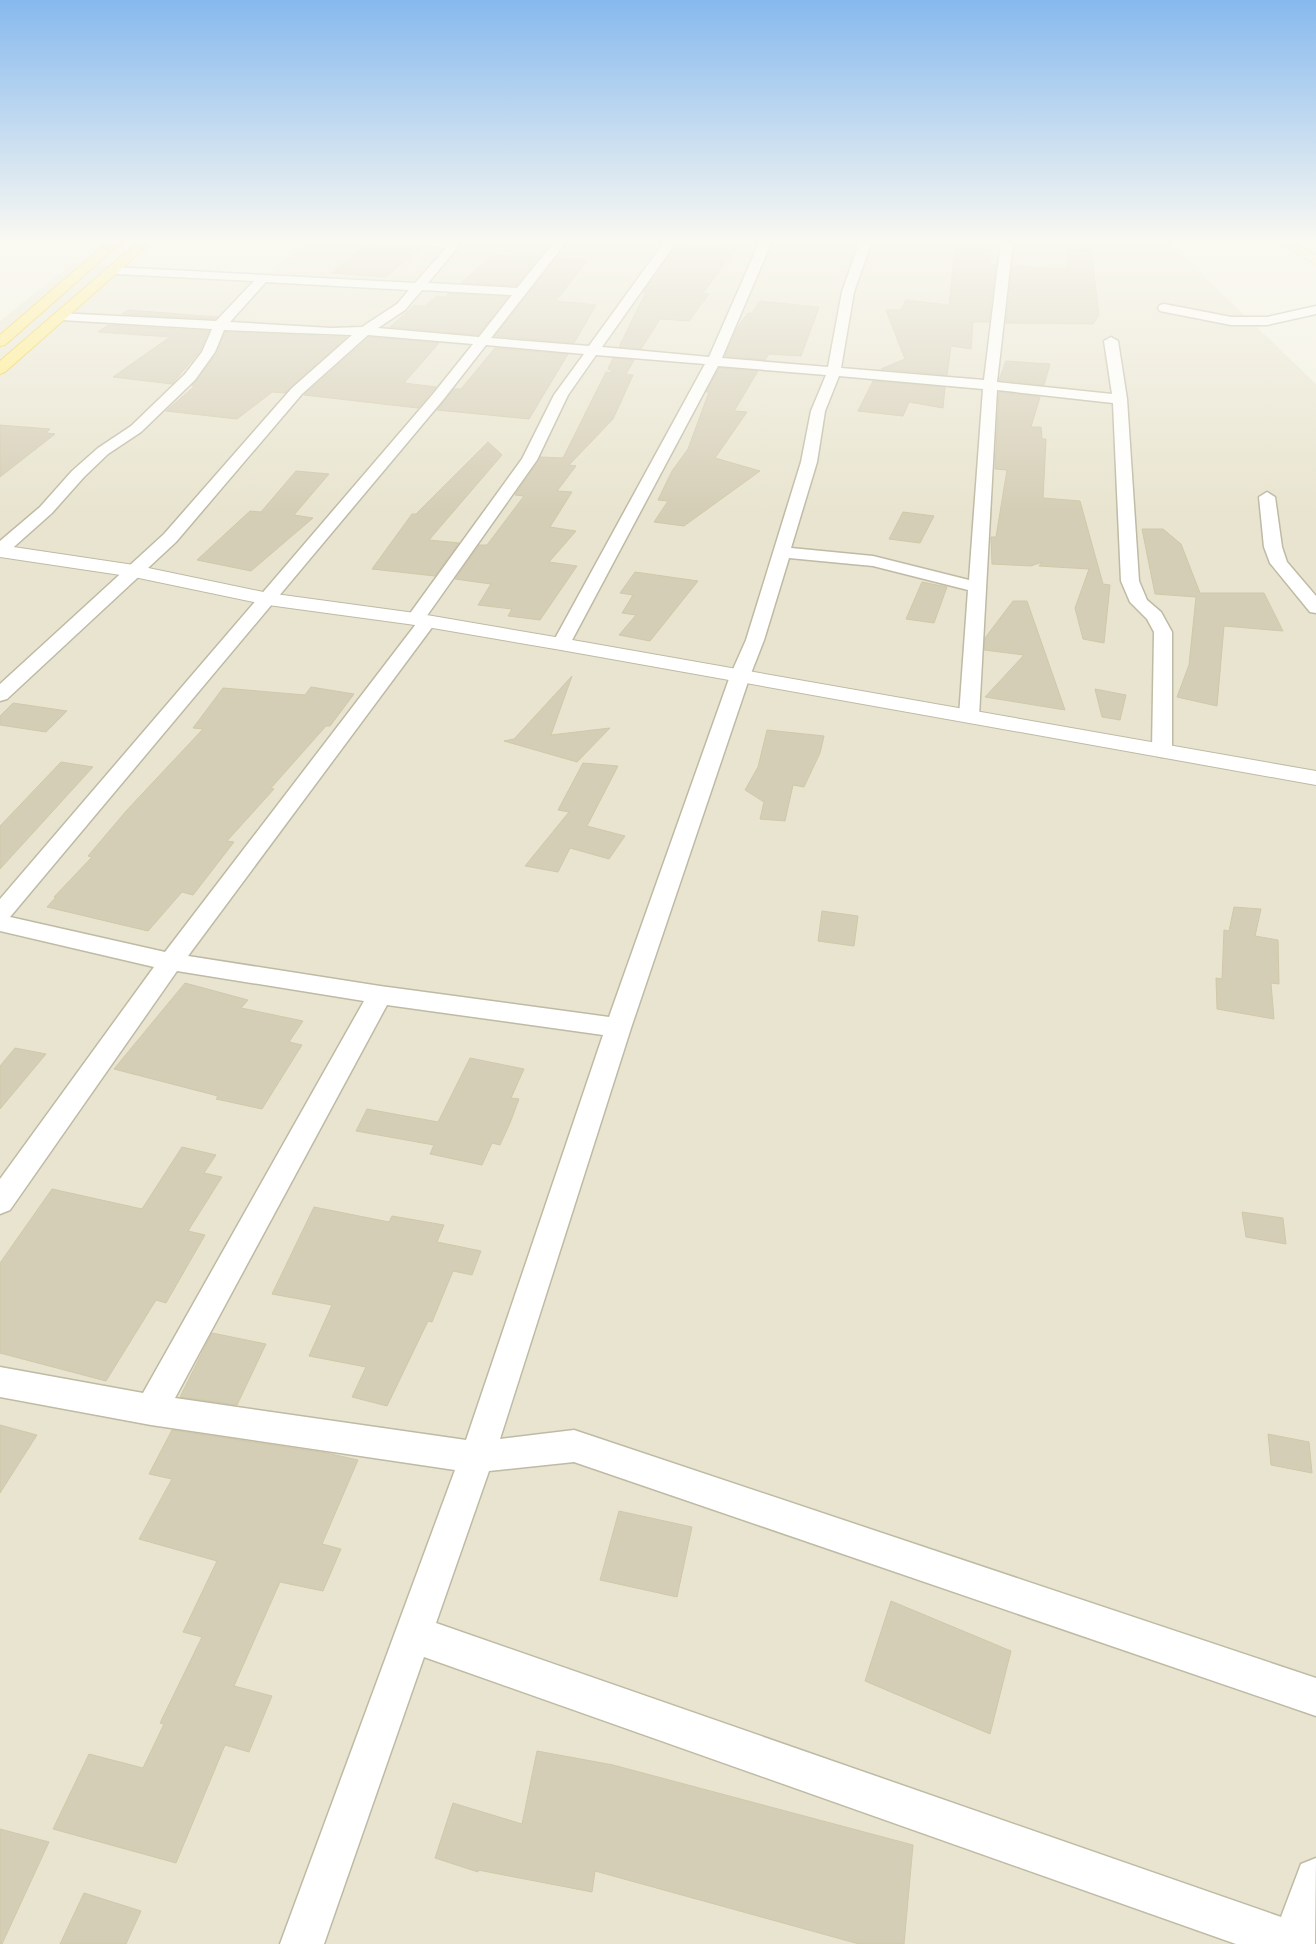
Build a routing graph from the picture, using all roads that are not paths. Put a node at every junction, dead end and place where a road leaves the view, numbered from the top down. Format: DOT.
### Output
graph roads {
  1 [pos="12,332"];
  2 [pos="44,332"];
  3 [pos="217,332"];
  4 [pos="327,332"];
  5 [pos="341,332"];
  6 [pos="364,332"];
  7 [pos="374,332"];
  8 [pos="489,332"];
  9 [pos="605,332"];
  10 [pos="726,332"];
  11 [pos="841,332"];
  12 [pos="996,332"];
  13 [pos="482,340"];
  14 [pos="1111,341"];
  15 [pos="0,342"];
  16 [pos="592,350"];
  17 [pos="714,360"];
  18 [pos="0,369"];
  19 [pos="834,371"];
  20 [pos="990,385"];
  21 [pos="1120,399"];
  22 [pos="1266,497"];
  23 [pos="0,550"];
  24 [pos="782,552"];
  25 [pos="134,571"];
  26 [pos="977,587"];
  27 [pos="268,599"];
  28 [pos="1316,608"];
  29 [pos="421,621"];
  30 [pos="561,644"];
  31 [pos="740,676"];
  32 [pos="0,695"];
  33 [pos="969,716"];
  34 [pos="1162,751"];
  35 [pos="1316,778"];
  36 [pos="0,914"];
  37 [pos="0,923"];
  38 [pos="171,962"];
  39 [pos="380,994"];
  40 [pos="618,1028"];
  41 [pos="0,1202"];
  42 [pos="0,1382"];
  43 [pos="151,1410"];
  44 [pos="477,1456"];
  45 [pos="413,1634"];
  46 [pos="1316,1697"];
  47 [pos="1316,1878"];
  48 [pos="1294,1943"];
  49 [pos="302,1944"];
  1 -- 15 [label="highway"];
  2 -- 18 [label="highway"];
  3 -- 23 [label="street"];
  4 -- 5 [label="street"];
  6 -- 25 [label="street"];
  7 -- 13 [label="street"];
  8 -- 13 [label="street"];
  9 -- 16 [label="street"];
  10 -- 17 [label="street"];
  11 -- 19 [label="street"];
  12 -- 20 [label="street"];
  13 -- 16 [label="street"];
  13 -- 27 [label="street"];
  14 -- 21 [label="street"];
  16 -- 17 [label="street"];
  16 -- 29 [label="street"];
  17 -- 19 [label="street"];
  17 -- 30 [label="street"];
  19 -- 20 [label="street"];
  19 -- 24 [label="street"];
  20 -- 21 [label="street"];
  20 -- 26 [label="street"];
  21 -- 34 [label="street"];
  22 -- 28 [label="street"];
  23 -- 25 [label="street"];
  24 -- 26 [label="street"];
  24 -- 31 [label="street"];
  25 -- 27 [label="street"];
  25 -- 32 [label="street"];
  26 -- 33 [label="street"];
  27 -- 29 [label="street"];
  27 -- 36 [label="street"];
  29 -- 30 [label="street"];
  29 -- 38 [label="street"];
  30 -- 31 [label="street"];
  31 -- 33 [label="street"];
  31 -- 40 [label="street"];
  33 -- 34 [label="street"];
  34 -- 35 [label="street"];
  37 -- 38 [label="street"];
  38 -- 39 [label="street"];
  38 -- 41 [label="street"];
  39 -- 40 [label="street"];
  39 -- 43 [label="street"];
  40 -- 44 [label="street"];
  42 -- 43 [label="street"];
  43 -- 44 [label="street"];
  44 -- 45 [label="street"];
  44 -- 46 [label="street"];
  45 -- 48 [label="street"];
  45 -- 49 [label="street"];
  47 -- 48 [label="street"];
}
